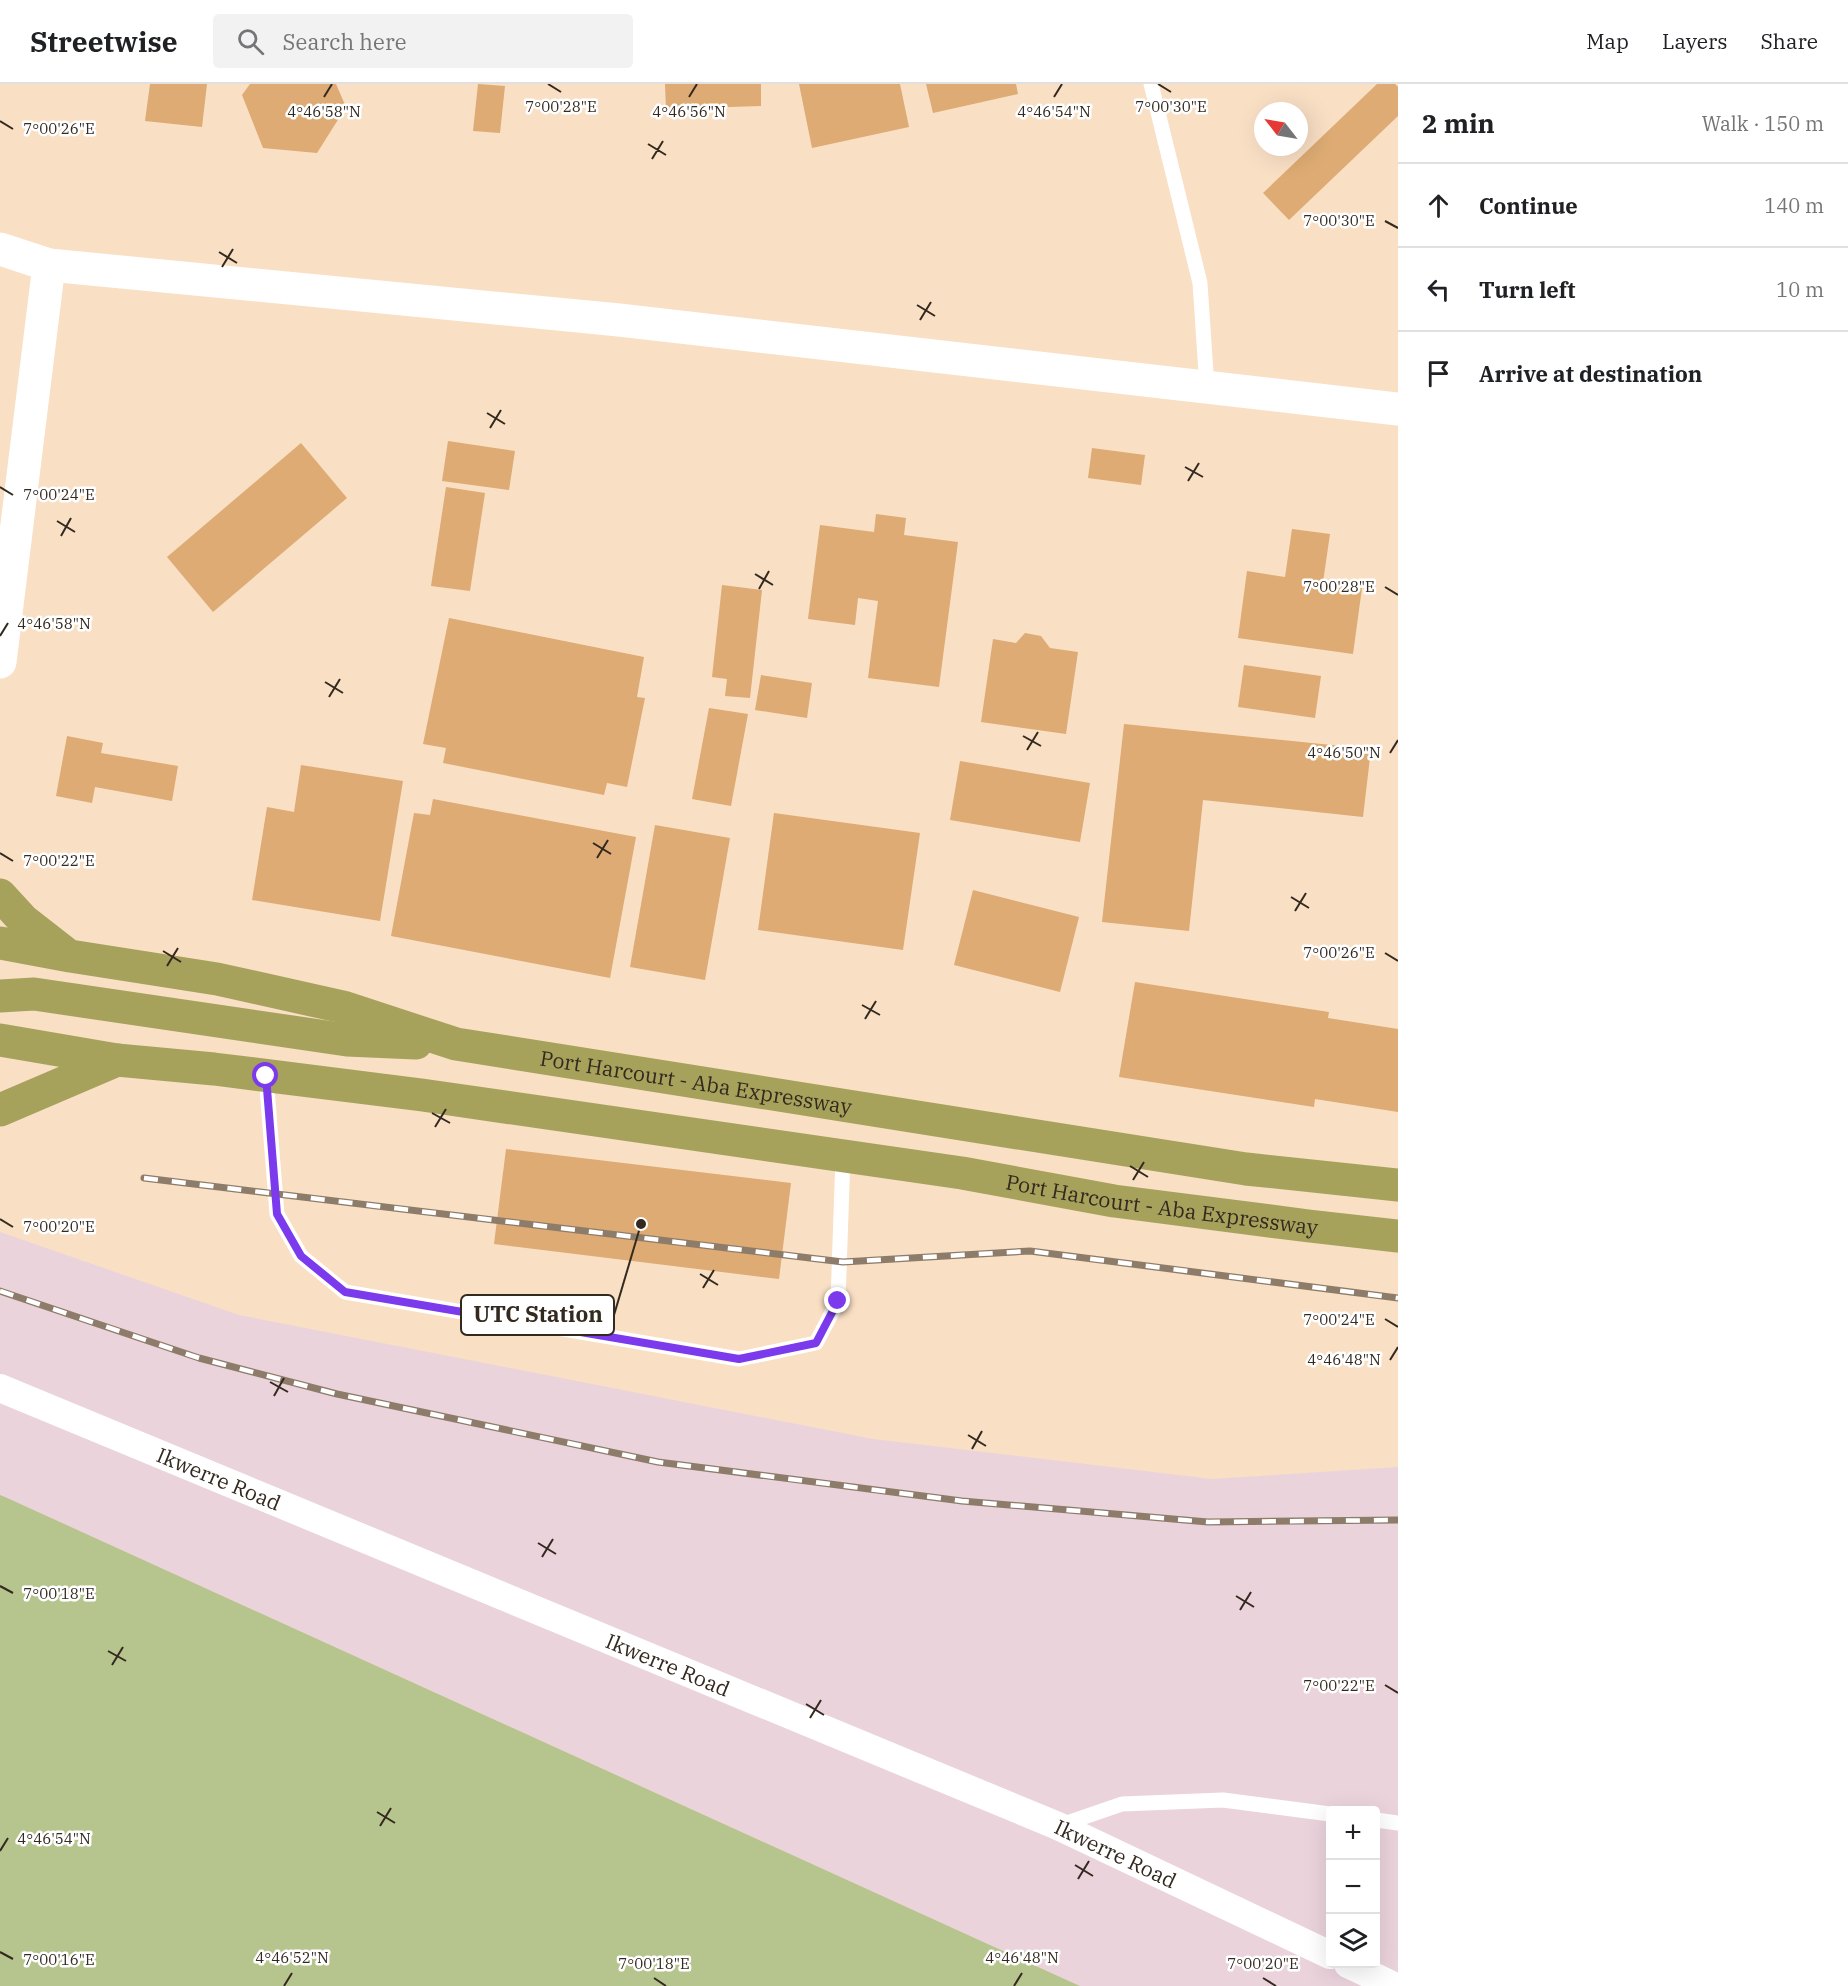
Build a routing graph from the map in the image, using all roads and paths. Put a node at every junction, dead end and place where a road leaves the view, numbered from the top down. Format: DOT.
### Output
graph roads {
  1 [pos="1151,84"];
  2 [pos="0,249"];
  3 [pos="49,265"];
  4 [pos="1207,388"];
  5 [pos="1398,409"];
  6 [pos="0,662"];
  7 [pos="0,895"];
  8 [pos="0,943"];
  9 [pos="70,956"];
  10 [pos="0,996"];
  11 [pos="0,1040"];
  12 [pos="456,1044"];
  13 [pos="117,1060"];
  14 [pos="266,1076"];
  15 [pos="0,1110"];
  16 [pos="843,1156"];
  17 [pos="1398,1185"];
  18 [pos="1398,1236"];
  19 [pos="0,1388"];
  20 [pos="1326,1813"];
  21 [pos="1380,1821"];
  22 [pos="1398,1823"];
  23 [pos="1058,1826"];
  24 [pos="1326,1953"];
  25 [pos="1356,1968"];
  26 [pos="1394,1986"];
  1 -- 4 [label="lane"];
  2 -- 3 [label="street"];
  3 -- 4 [label="street"];
  3 -- 6 [label="street"];
  4 -- 5 [label="street"];
  7 -- 9 [label="highway"];
  8 -- 9 [label="highway, Port Harcourt - Aba Expressway"];
  9 -- 12 [label="highway, Port Harcourt - Aba Expressway"];
  10 -- 12 [label="highway"];
  11 -- 13 [label="highway, Port Harcourt - Aba Expressway"];
  12 -- 17 [label="highway, Port Harcourt - Aba Expressway"];
  13 -- 14 [label="highway, Port Harcourt - Aba Expressway"];
  13 -- 15 [label="highway"];
  14 -- 16 [label="highway, Port Harcourt - Aba Expressway"];
  14 -- 16 [label="lane"];
  16 -- 18 [label="highway, Port Harcourt - Aba Expressway"];
  19 -- 23 [label="street, Ikwerre Road"];
  20 -- 23 [label="lane"];
  21 -- 22 [label="lane"];
  23 -- 24 [label="street, Ikwerre Road"];
  25 -- 26 [label="street"];
}
